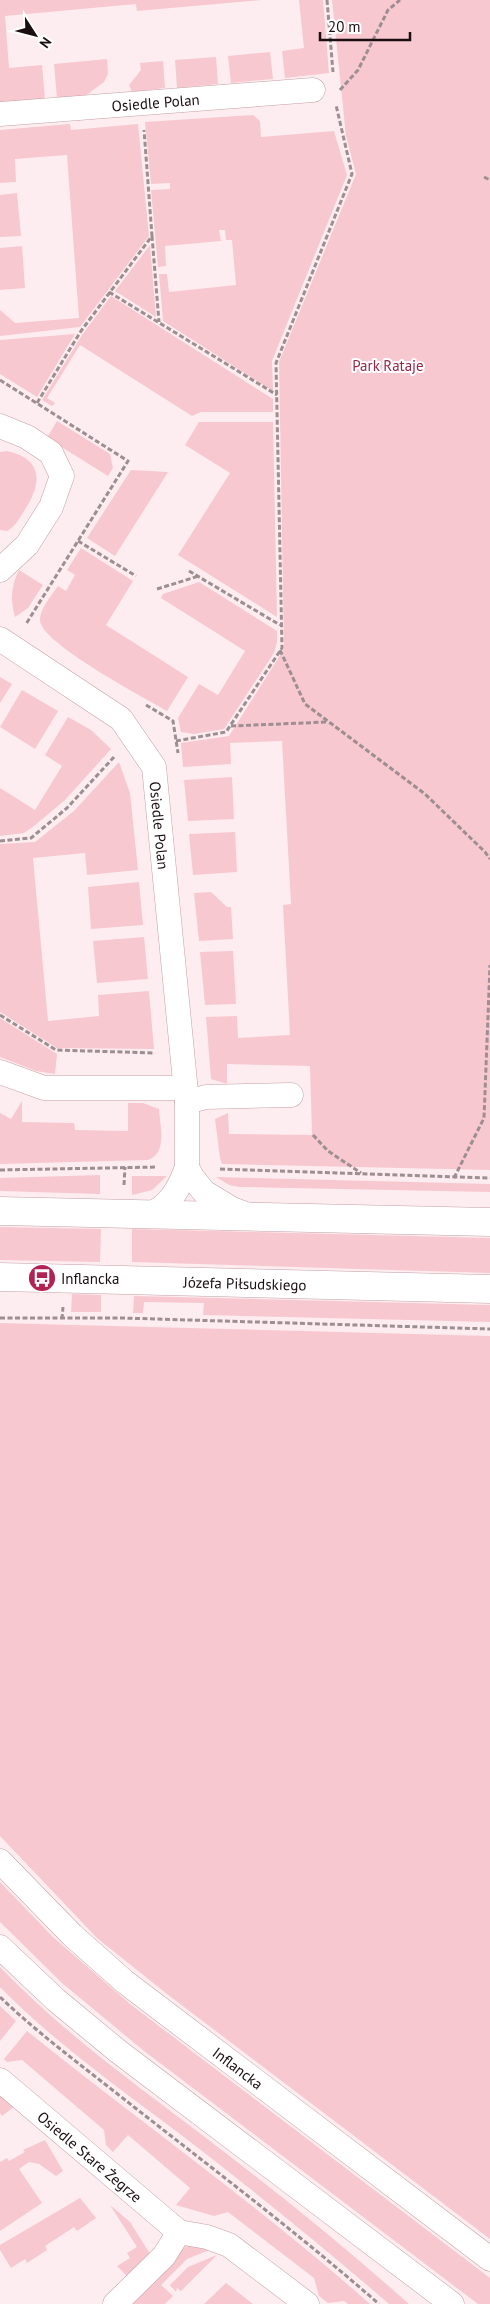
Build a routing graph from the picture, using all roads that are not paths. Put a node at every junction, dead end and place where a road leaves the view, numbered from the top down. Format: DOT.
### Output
graph roads {
  1 [pos="313,90"];
  2 [pos="0,114"];
  3 [pos="0,426"];
  4 [pos="0,570"];
  5 [pos="0,639"];
  6 [pos="0,1072"];
  7 [pos="186,1095"];
  8 [pos="291,1095"];
  9 [pos="187,1167"];
  10 [pos="0,1211"];
  11 [pos="150,1214"];
  12 [pos="252,1216"];
  13 [pos="490,1222"];
  14 [pos="0,1276"];
  15 [pos="490,1289"];
  16 [pos="0,1861"];
  17 [pos="0,1946"];
  18 [pos="0,2080"];
  19 [pos="179,2232"];
  20 [pos="490,2259"];
  21 [pos="115,2304"];
  22 [pos="307,2304"];
  23 [pos="452,2304"];
  1 -- 2 [label="street, Osiedle Polan"];
  3 -- 4 [label="street"];
  5 -- 7 [label="street, Osiedle Polan"];
  6 -- 7 [label="street"];
  7 -- 8 [label="street"];
  7 -- 9 [label="street, Osiedle Polan"];
  9 -- 11 [label="street, Osiedle Polan"];
  9 -- 12 [label="street"];
  10 -- 11 [label="street"];
  11 -- 12 [label="street"];
  12 -- 13 [label="street"];
  14 -- 15 [label="street, Józefa Piłsudskiego"];
  16 -- 20 [label="street, Inflancka"];
  17 -- 23 [label="street"];
  18 -- 19 [label="street, Osiedle Stare Żegrze"];
  19 -- 21 [label="street"];
  19 -- 22 [label="street"];
}
